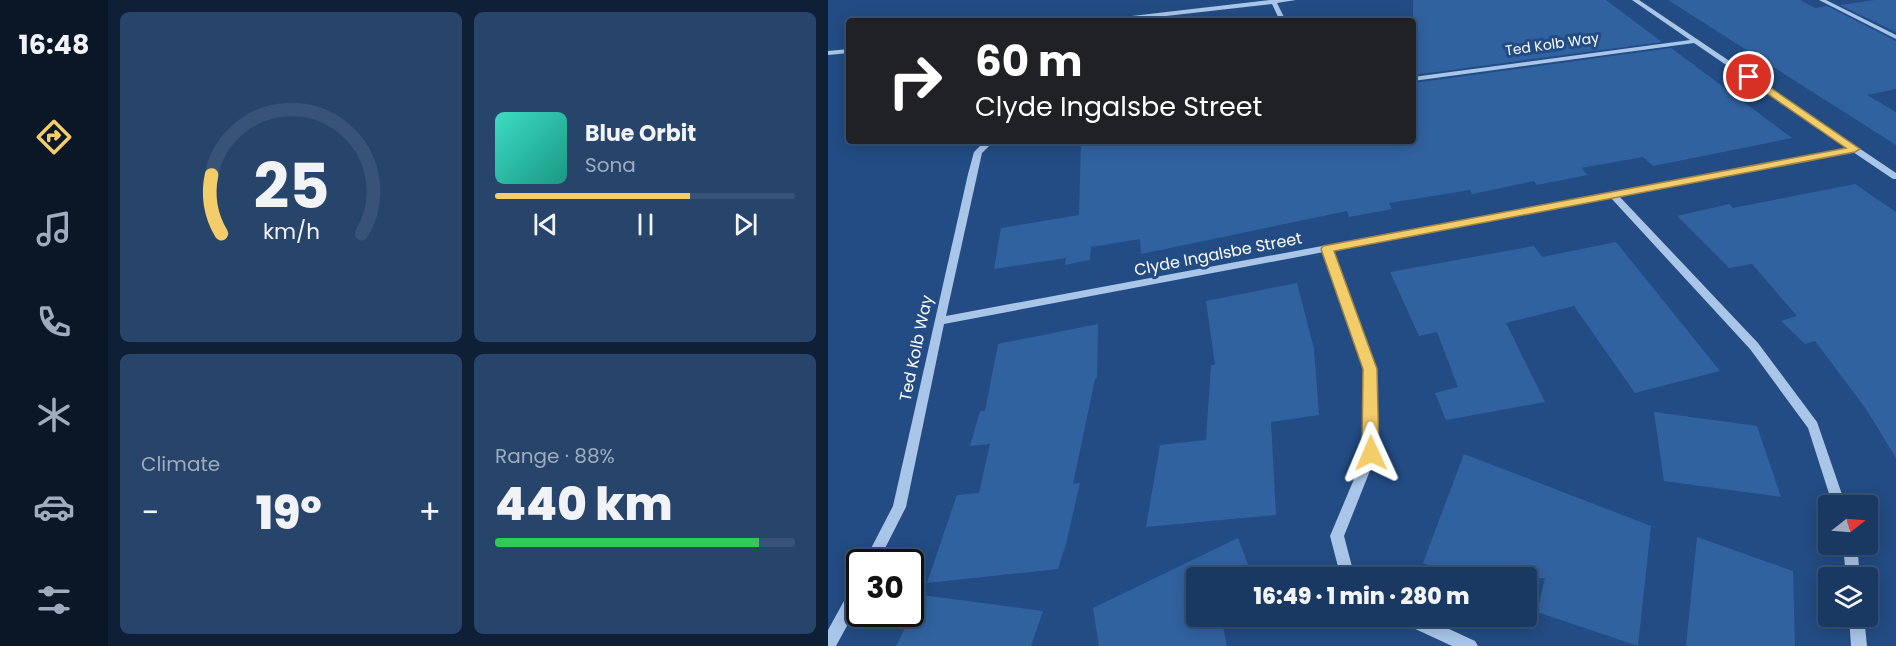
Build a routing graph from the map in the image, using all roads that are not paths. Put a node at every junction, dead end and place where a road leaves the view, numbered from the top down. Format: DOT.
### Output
graph roads {
  1 [pos="1293,0"];
  2 [pos="1635,0"];
  3 [pos="1822,0"];
  4 [pos="1274,1"];
  5 [pos="1132,18"];
  6 [pos="1282,18"];
  7 [pos="1896,37"];
  8 [pos="1696,41"];
  9 [pos="846,51"];
  10 [pos="828,53"];
  11 [pos="1416,79"];
  12 [pos="987,144"];
  13 [pos="1855,149"];
  14 [pos="1896,177"];
  15 [pos="1612,195"];
  16 [pos="1327,249"];
  17 [pos="940,321"];
  18 [pos="1836,495"];
  19 [pos="878,549"];
  20 [pos="1345,567"];
  21 [pos="846,612"];
  22 [pos="1428,627"];
  23 [pos="1857,627"];
  24 [pos="828,646"];
  25 [pos="1470,646"];
  26 [pos="1859,646"];
  1 -- 4 [label="street"];
  2 -- 8 [label="street"];
  3 -- 7 [label="street"];
  4 -- 5 [label="street"];
  4 -- 6 [label="street"];
  8 -- 11 [label="street, Ted Kolb Way"];
  8 -- 13 [label="street"];
  9 -- 10 [label="street"];
  12 -- 17 [label="street, Ted Kolb Way"];
  13 -- 14 [label="street"];
  13 -- 15 [label="street, Clyde Ingalsbe Street"];
  15 -- 16 [label="street, Clyde Ingalsbe Street"];
  15 -- 18 [label="street"];
  16 -- 17 [label="street, Clyde Ingalsbe Street"];
  16 -- 20 [label="street"];
  17 -- 19 [label="street, Ted Kolb Way"];
  21 -- 24 [label="street"];
  22 -- 25 [label="street"];
  23 -- 26 [label="street"];
}
